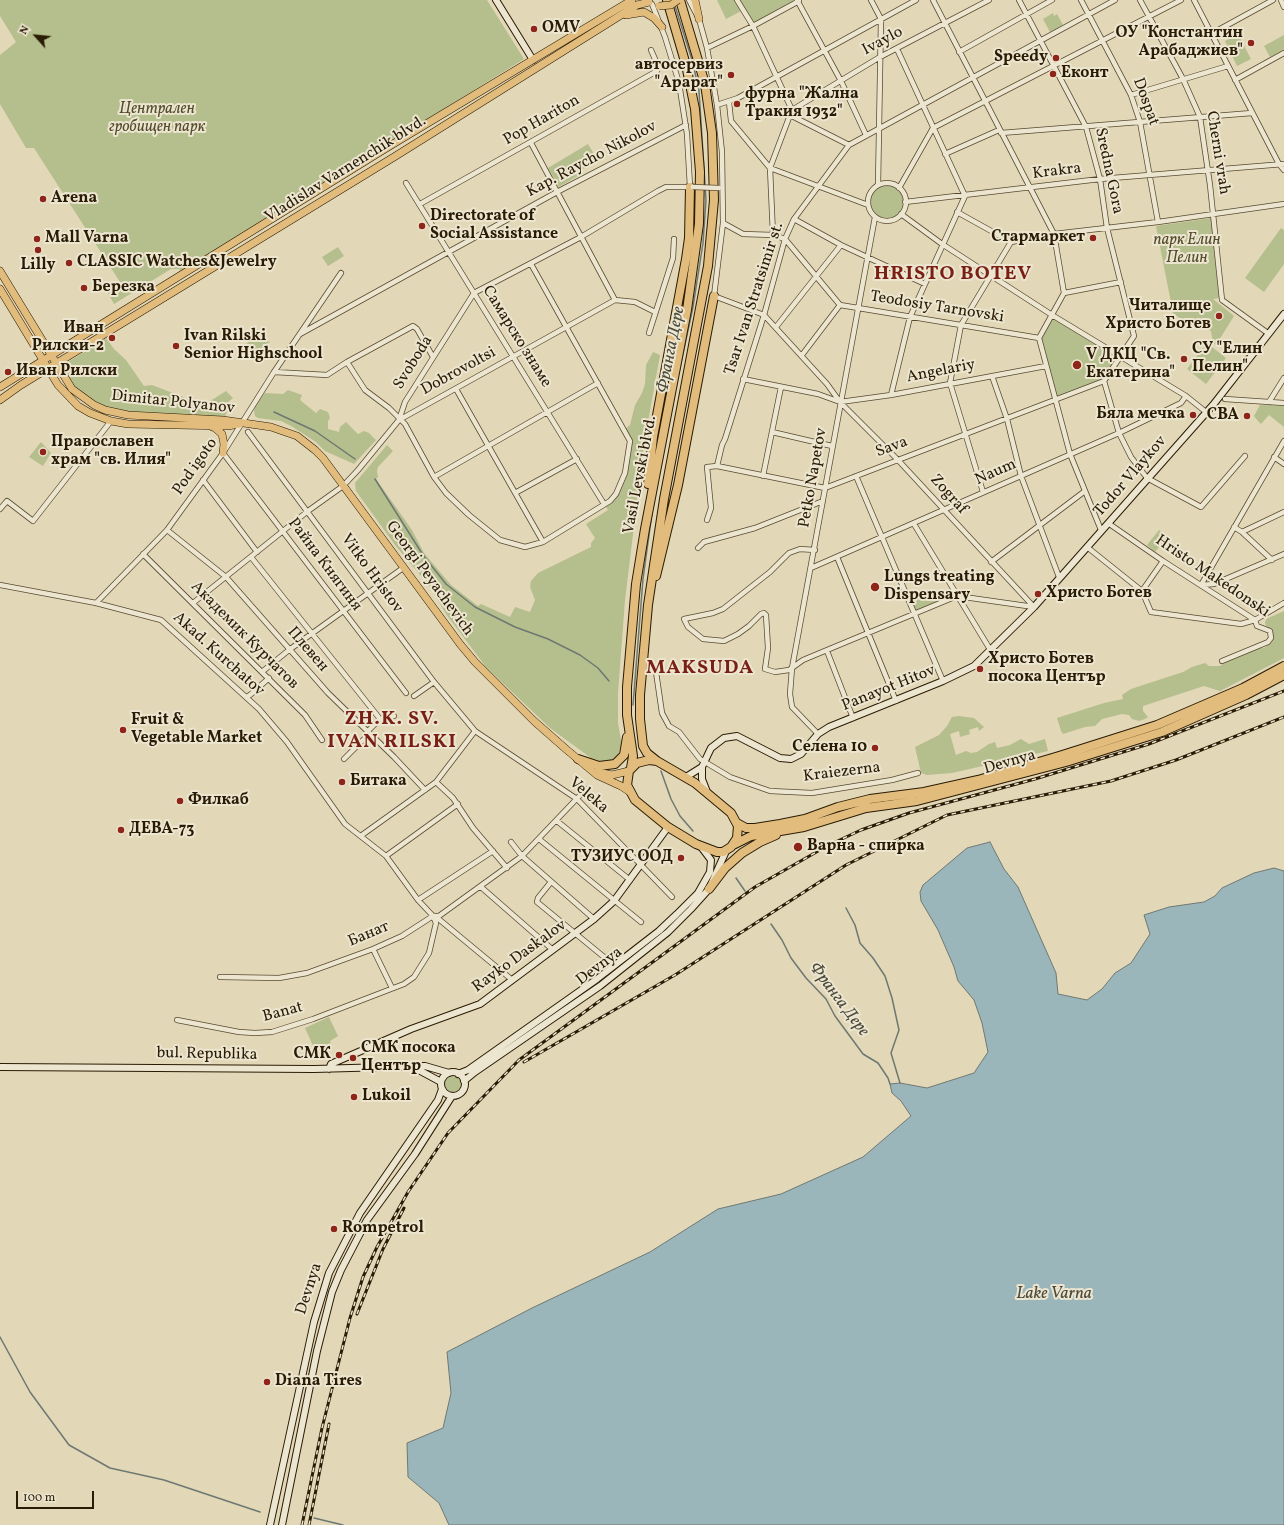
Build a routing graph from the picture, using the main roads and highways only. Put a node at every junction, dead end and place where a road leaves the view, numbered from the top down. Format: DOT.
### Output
graph roads {
  1 [pos="624,0"];
  2 [pos="632,0"];
  3 [pos="667,0"];
  4 [pos="679,0"];
  5 [pos="695,0"];
  6 [pos="652,3"];
  7 [pos="616,14"];
  8 [pos="699,19"];
  9 [pos="662,27"];
  10 [pos="692,187"];
  11 [pos="0,272"];
  12 [pos="0,290"];
  13 [pos="714,296"];
  14 [pos="51,354"];
  15 [pos="43,359"];
  16 [pos="57,364"];
  17 [pos="48,369"];
  18 [pos="0,387"];
  19 [pos="0,400"];
  20 [pos="206,424"];
  21 [pos="241,424"];
  22 [pos="223,453"];
  23 [pos="644,529"];
  24 [pos="648,606"];
  25 [pos="1284,666"];
  26 [pos="1284,675"];
  27 [pos="627,720"];
  28 [pos="578,759"];
  29 [pos="657,761"];
  30 [pos="592,770"];
  31 [pos="630,770"];
  32 [pos="630,792"];
  33 [pos="737,823"];
  34 [pos="795,829"];
  35 [pos="733,845"];
  36 [pos="709,889"];
  1 -- 7 [label="main road"];
  2 -- 7 [label="main road, Vladislav Varnenchik blvd."];
  3 -- 23 [label="highway, Vasil Levski blvd."];
  4 -- 6 [label="main road, Vladislav Varnenchik blvd., bridge"];
  4 -- 24 [label="highway, Vasil Levski blvd."];
  5 -- 8 [label="main road"];
  6 -- 7 [label="main road, Vladislav Varnenchik blvd."];
  7 -- 9 [label="main road"];
  7 -- 14 [label="main road, Vladislav Varnenchik blvd."];
  7 -- 16 [label="main road, Vladislav Varnenchik blvd."];
  10 -- 23 [label="highway"];
  11 -- 14 [label="main road, Dimitar Polyanov"];
  12 -- 15 [label="main road, Dimitar Polyanov"];
  13 -- 24 [label="highway"];
  14 -- 15 [label="main road, Vladislav Varnenchik blvd."];
  14 -- 16 [label="main road, Dimitar Polyanov"];
  15 -- 17 [label="main road, Dimitar Polyanov"];
  15 -- 18 [label="main road"];
  16 -- 17 [label="main road, Vladislav Varnenchik blvd."];
  16 -- 21 [label="main road, Dimitar Polyanov"];
  17 -- 19 [label="main road"];
  17 -- 20 [label="main road, Dimitar Polyanov"];
  20 -- 21 [label="main road, Dimitar Polyanov"];
  20 -- 22 [label="main road"];
  21 -- 28 [label="main road, Georgi Peyachevich"];
  23 -- 27 [label="highway, Vasil Levski blvd."];
  24 -- 29 [label="highway, Vasil Levski blvd."];
  25 -- 33 [label="highway, Devnya"];
  26 -- 34 [label="highway, Devnya"];
  27 -- 28 [label="highway"];
  27 -- 31 [label="highway, Vasil Levski blvd."];
  28 -- 30 [label="main road, Georgi Peyachevich"];
  29 -- 31 [label="highway"];
  29 -- 33 [label="highway, Vasil Levski blvd."];
  30 -- 31 [label="main road, Georgi Peyachevich"];
  30 -- 32 [label="main road, Georgi Peyachevich"];
  31 -- 32 [label="highway, Vasil Levski blvd."];
  32 -- 35 [label="highway, Devnya"];
  33 -- 35 [label="highway"];
  34 -- 35 [label="highway, Devnya"];
  34 -- 36 [label="highway"];
}
